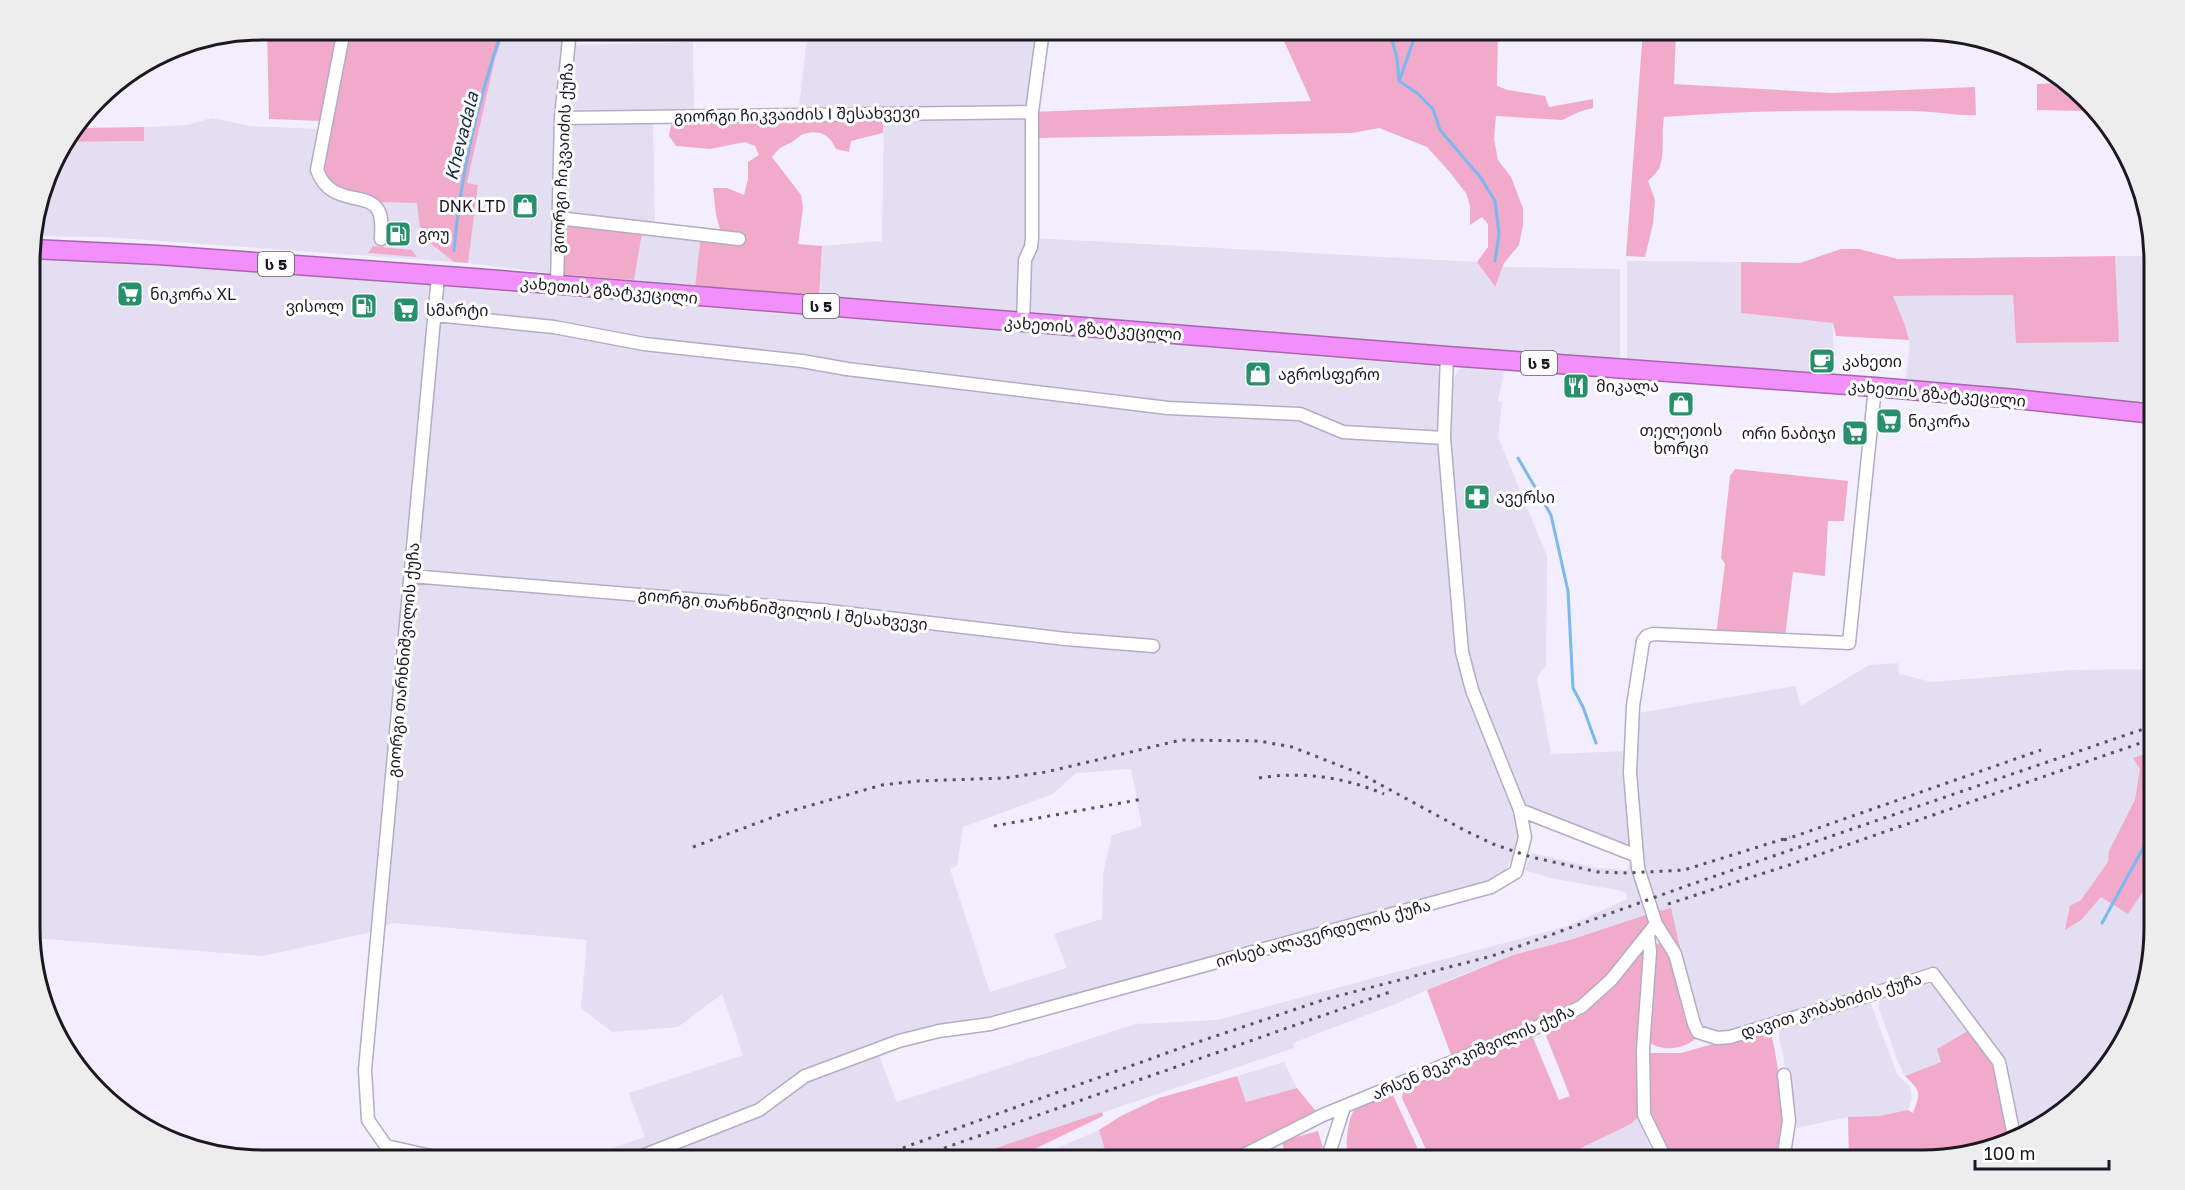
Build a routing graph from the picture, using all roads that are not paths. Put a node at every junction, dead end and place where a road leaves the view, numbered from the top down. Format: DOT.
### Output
graph roads {
  1 [pos="342,40"];
  2 [pos="569,40"];
  3 [pos="1042,40"];
  4 [pos="1032,112"];
  5 [pos="561,118"];
  6 [pos="558,218"];
  7 [pos="381,239"];
  8 [pos="739,239"];
  9 [pos="41,249"];
  10 [pos="438,276"];
  11 [pos="557,286"];
  12 [pos="435,315"];
  13 [pos="1023,323"];
  14 [pos="1447,356"];
  15 [pos="1875,387"];
  16 [pos="2145,413"];
  17 [pos="1444,438"];
  18 [pos="411,576"];
  19 [pos="1154,646"];
  20 [pos="1520,810"];
  21 [pos="1637,856"];
  22 [pos="1656,924"];
  23 [pos="1648,934"];
  24 [pos="1784,1076"];
  25 [pos="1344,1107"];
  26 [pos="2013,1131"];
  27 [pos="404,1150"];
  28 [pos="657,1150"];
  29 [pos="1255,1150"];
  30 [pos="1330,1150"];
  31 [pos="1661,1150"];
  32 [pos="1785,1150"];
  1 -- 7 [label="street"];
  2 -- 5 [label="street, გიორგი ჩიკვაიძის ქუჩა"];
  3 -- 4 [label="street"];
  4 -- 5 [label="street, გიორგი ჩიკვაიძის I შესახვევი"];
  4 -- 13 [label="street"];
  5 -- 6 [label="street, გიორგი ჩიკვაიძის ქუჩა"];
  6 -- 8 [label="street"];
  6 -- 11 [label="street, გიორგი ჩიკვაიძის ქუჩა"];
  9 -- 10 [label="highway, კახეთის გზატკეცილი / ს 5"];
  10 -- 11 [label="highway, კახეთის გზატკეცილი / ს 5"];
  10 -- 12 [label="street, გიორგი თარხნიშვილის ქუჩა"];
  11 -- 13 [label="highway, კახეთის გზატკეცილი / ს 5"];
  12 -- 17 [label="street"];
  12 -- 18 [label="street, გიორგი თარხნიშვილის ქუჩა"];
  13 -- 14 [label="highway, კახეთის გზატკეცილი / ს 5"];
  14 -- 15 [label="highway, კახეთის გზატკეცილი / ს 5"];
  14 -- 17 [label="street, იოსებ ალავერდელის ქუჩა"];
  15 -- 16 [label="highway, კახეთის გზატკეცილი / ს 5"];
  15 -- 21 [label="street"];
  17 -- 20 [label="street, იოსებ ალავერდელის ქუჩა"];
  18 -- 19 [label="street, გიორგი თარხნიშვილის I შესახვევი"];
  18 -- 27 [label="street, გიორგი თარხნიშვილის ქუჩა"];
  20 -- 21 [label="street"];
  20 -- 28 [label="street, იოსებ ალავერდელის ქუჩა"];
  21 -- 22 [label="street"];
  22 -- 23 [label="street, არსენ მეკოკიშვილის ქუჩა"];
  22 -- 26 [label="street, დავით კობახიძის ქუჩა"];
  23 -- 25 [label="street, არსენ მეკოკიშვილის ქუჩა"];
  23 -- 31 [label="street"];
  24 -- 32 [label="street"];
  25 -- 29 [label="street, არსენ მეკოკიშვილის ქუჩა"];
  25 -- 30 [label="street"];
}
